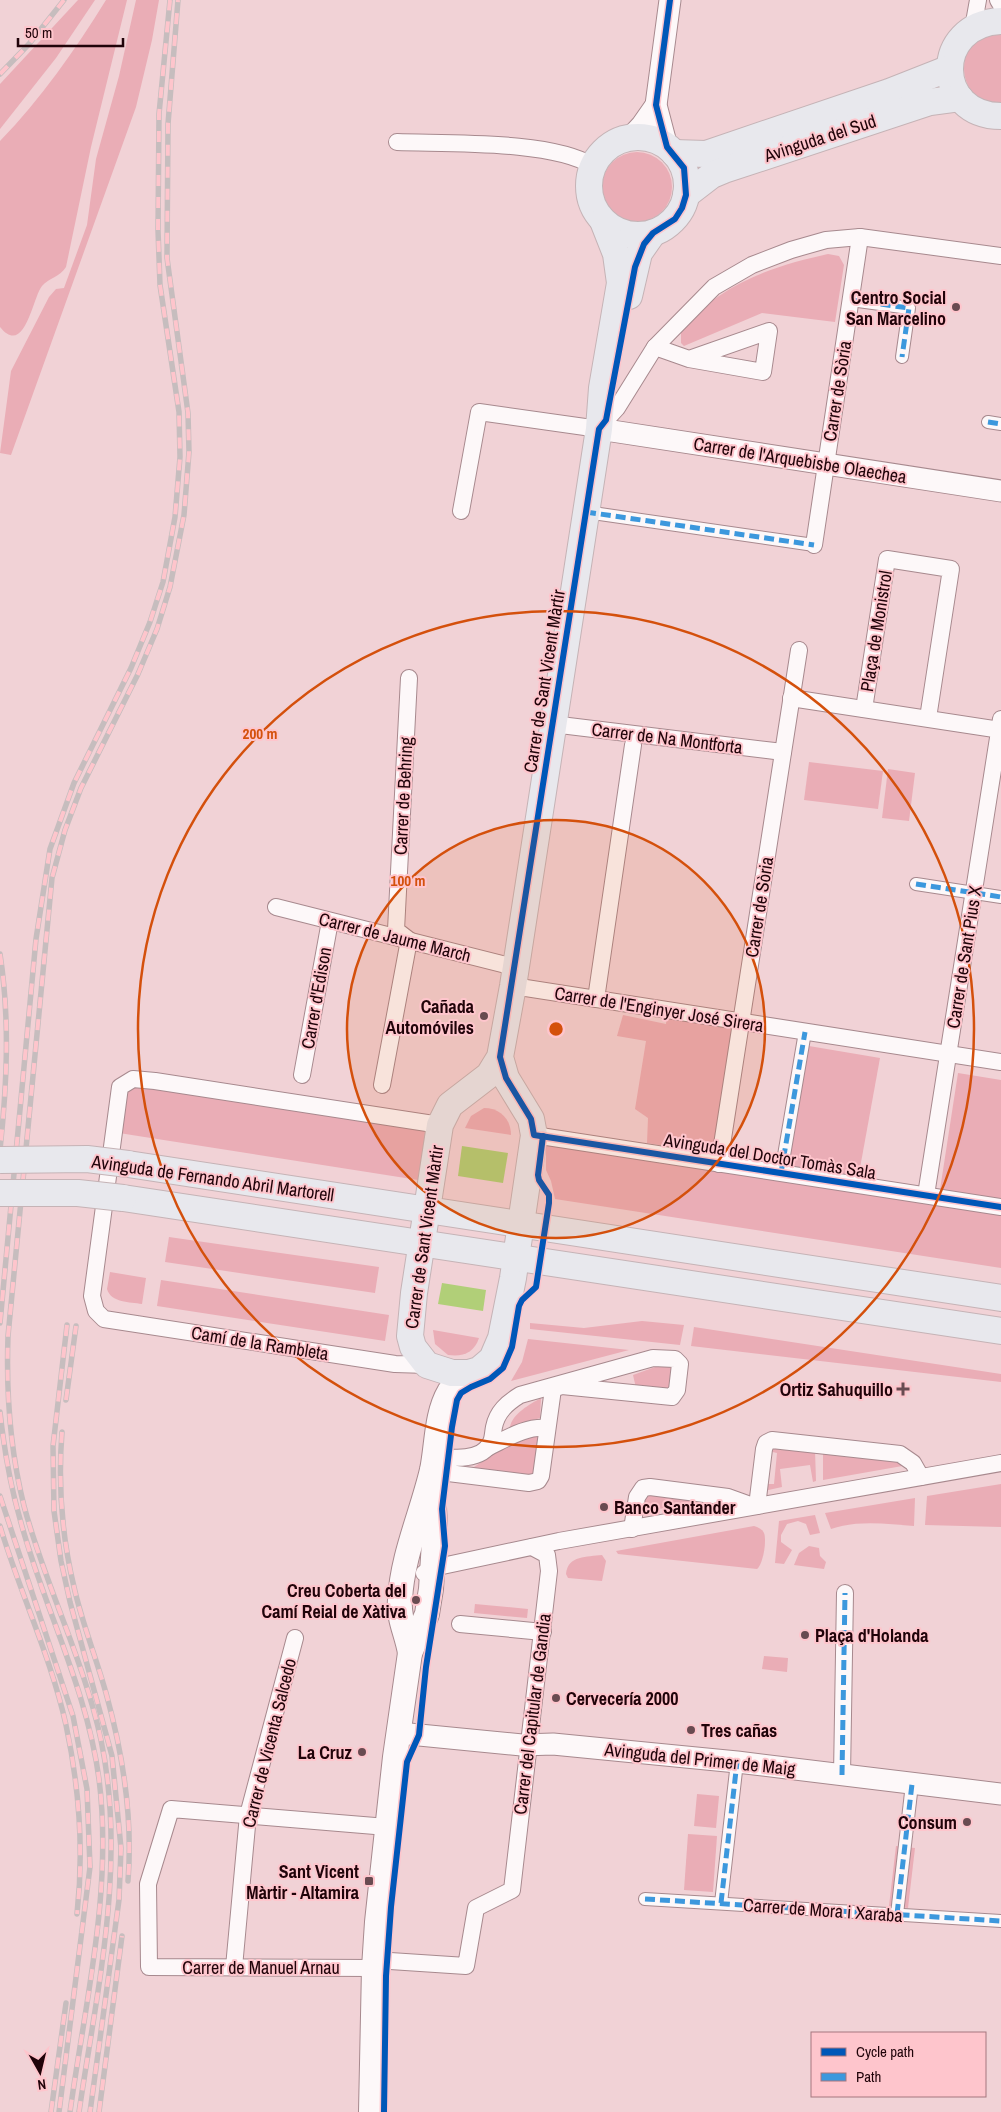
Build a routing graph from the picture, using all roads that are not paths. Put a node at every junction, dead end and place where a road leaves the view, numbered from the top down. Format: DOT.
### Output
graph roads {
  1 [pos="670,0"];
  2 [pos="978,0"];
  3 [pos="998,0"];
  4 [pos="1001,5"];
  5 [pos="1001,21"];
  6 [pos="973,28"];
  7 [pos="950,68"];
  8 [pos="960,98"];
  9 [pos="656,105"];
  10 [pos="1001,116"];
  11 [pos="630,138"];
  12 [pos="397,142"];
  13 [pos="670,150"];
  14 [pos="593,166"];
  15 [pos="686,195"];
  16 [pos="603,221"];
  17 [pos="653,233"];
  18 [pos="860,237"];
  19 [pos="1001,256"];
  20 [pos="851,300"];
  21 [pos="655,347"];
  22 [pos="902,356"];
  23 [pos="689,359"];
  24 [pos="603,425"];
  25 [pos="826,464"];
  26 [pos="1001,491"];
  27 [pos="461,511"];
  28 [pos="586,512"];
  29 [pos="814,545"];
  30 [pos="798,650"];
  31 [pos="409,678"];
  32 [pos="791,698"];
  33 [pos="864,709"];
  34 [pos="928,718"];
  35 [pos="552,724"];
  36 [pos="1000,726"];
  37 [pos="633,745"];
  38 [pos="783,752"];
  39 [pos="916,884"];
  40 [pos="974,893"];
  41 [pos="1001,897"];
  42 [pos="276,907"];
  43 [pos="330,921"];
  44 [pos="409,940"];
  45 [pos="513,977"];
  46 [pos="596,999"];
  47 [pos="741,1022"];
  48 [pos="805,1032"];
  49 [pos="949,1054"];
  50 [pos="500,1057"];
  51 [pos="1001,1062"];
  52 [pos="302,1075"];
  53 [pos="382,1085"];
  54 [pos="445,1115"];
  55 [pos="534,1133"];
  56 [pos="0,1160"];
  57 [pos="719,1164"];
  58 [pos="781,1174"];
  59 [pos="0,1193"];
  60 [pos="926,1196"];
  61 [pos="1001,1207"];
  62 [pos="426,1210"];
  63 [pos="521,1224"];
  64 [pos="422,1243"];
  65 [pos="516,1257"];
  66 [pos="1001,1298"];
  67 [pos="1001,1331"];
  68 [pos="427,1365"];
  69 [pos="479,1370"];
  70 [pos="444,1405"];
  71 [pos="547,1428"];
  72 [pos="487,1448"];
  73 [pos="1001,1463"];
  74 [pos="433,1464"];
  75 [pos="921,1477"];
  76 [pos="755,1506"];
  77 [pos="632,1529"];
  78 [pos="532,1547"];
  79 [pos="422,1580"];
  80 [pos="845,1593"];
  81 [pos="400,1612"];
  82 [pos="427,1614"];
  83 [pos="460,1624"];
  84 [pos="542,1632"];
  85 [pos="295,1638"];
  86 [pos="410,1652"];
  87 [pos="399,1733"];
  88 [pos="529,1744"];
  89 [pos="737,1762"];
  90 [pos="842,1775"];
  91 [pos="912,1784"];
  92 [pos="1001,1794"];
  93 [pos="248,1815"];
  94 [pos="387,1827"];
  95 [pos="644,1898"];
  96 [pos="721,1903"];
  97 [pos="897,1914"];
  98 [pos="1001,1921"];
  99 [pos="374,1964"];
  100 [pos="234,1967"];
  101 [pos="371,2112"];
  1 -- 9 [label="street"];
  2 -- 6 [label="street"];
  3 -- 4 [label="street"];
  5 -- 6 [label="main road"];
  6 -- 7 [label="main road"];
  7 -- 8 [label="main road"];
  7 -- 13 [label="main road, Avinguda del Sud"];
  8 -- 10 [label="main road"];
  8 -- 15 [label="main road, Avinguda del Sud"];
  9 -- 11 [label="street"];
  9 -- 13 [label="street"];
  11 -- 13 [label="main road"];
  11 -- 14 [label="main road"];
  12 -- 14 [label="street"];
  13 -- 15 [label="main road"];
  14 -- 16 [label="main road"];
  15 -- 17 [label="main road"];
  16 -- 17 [label="main road"];
  16 -- 24 [label="main road, Carrer de Sant Vicent Màrtir"];
  17 -- 24 [label="main road, Carrer de Sant Vicent Màrtir"];
  18 -- 19 [label="street"];
  18 -- 20 [label="street, Carrer de Sòria"];
  18 -- 21 [label="street"];
  20 -- 22 [label="street"];
  20 -- 25 [label="street, Carrer de Sòria"];
  21 -- 23 [label="street"];
  21 -- 24 [label="street"];
  24 -- 25 [label="street, Carrer de l'Arquebisbe Olaechea"];
  24 -- 27 [label="street"];
  24 -- 28 [label="main road, Carrer de Sant Vicent Màrtir"];
  25 -- 26 [label="street, Carrer de l'Arquebisbe Olaechea"];
  25 -- 29 [label="street, Carrer de Sòria"];
  28 -- 29 [label="street"];
  28 -- 35 [label="main road, Carrer de Sant Vicent Màrtir"];
  30 -- 32 [label="street, Carrer de Sòria"];
  31 -- 44 [label="street, Carrer de Behring"];
  32 -- 33 [label="street"];
  32 -- 38 [label="street, Carrer de Sòria"];
  33 -- 34 [label="street"];
  33 -- 34 [label="street, Plaça de Monistrol"];
  34 -- 36 [label="street"];
  35 -- 38 [label="street, Carrer de Na Montforta"];
  35 -- 45 [label="main road, Carrer de Sant Vicent Màrtir"];
  36 -- 40 [label="street, Carrer de Sant Pius X"];
  37 -- 46 [label="street"];
  38 -- 47 [label="street, Carrer de Sòria"];
  39 -- 40 [label="street"];
  40 -- 41 [label="street"];
  40 -- 49 [label="street, Carrer de Sant Pius X"];
  42 -- 43 [label="street, Carrer de Jaume March"];
  43 -- 44 [label="street, Carrer de Jaume March"];
  43 -- 52 [label="street, Carrer d'Edison"];
  44 -- 45 [label="street, Carrer de Jaume March"];
  44 -- 53 [label="street"];
  45 -- 46 [label="street, Carrer de l'Enginyer José Sirera"];
  45 -- 50 [label="main road, Carrer de Sant Vicent Màrtir"];
  46 -- 47 [label="street, Carrer de l'Enginyer José Sirera"];
  47 -- 48 [label="street, Carrer de l'Enginyer José Sirera"];
  47 -- 57 [label="street, Carrer de Sòria"];
  48 -- 49 [label="street, Carrer de l'Enginyer José Sirera"];
  48 -- 58 [label="street"];
  49 -- 51 [label="street, Carrer de l'Enginyer José Sirera"];
  49 -- 60 [label="street, Carrer de Sant Pius X"];
  50 -- 54 [label="main road, Carrer de Sant Vicent Màrtir"];
  50 -- 55 [label="main road, Carrer de Sant Vicent Màrtir"];
  54 -- 55 [label="main road"];
  54 -- 62 [label="main road, Carrer de Sant Vicent Màrtir"];
  54 -- 68 [label="street, Camí de la Rambleta"];
  55 -- 57 [label="street, Avinguda del Doctor Tomàs Sala"];
  55 -- 63 [label="main road, Carrer de Sant Vicent Màrtir"];
  56 -- 62 [label="main road, Avinguda de Fernando Abril Martorell, bridge"];
  57 -- 58 [label="street, Avinguda del Doctor Tomàs Sala"];
  58 -- 60 [label="street, Avinguda del Doctor Tomàs Sala"];
  59 -- 64 [label="main road, Avinguda de Fernando Abril Martorell, bridge"];
  60 -- 61 [label="street, Avinguda del Doctor Tomàs Sala"];
  62 -- 63 [label="main road"];
  62 -- 64 [label="main road, Carrer de Sant Vicent Màrtir"];
  63 -- 65 [label="main road, Carrer de Sant Vicent Màrtir"];
  63 -- 66 [label="main road"];
  64 -- 65 [label="main road, Avinguda de Fernando Abril Martorell"];
  64 -- 68 [label="main road, Carrer de Sant Vicent Màrtir"];
  65 -- 67 [label="main road"];
  65 -- 69 [label="main road, Carrer de Sant Vicent Màrtir"];
  68 -- 69 [label="main road"];
  68 -- 70 [label="main road, Carrer de Sant Vicent Màrtir"];
  69 -- 70 [label="main road, Carrer de Sant Vicent Màrtir"];
  70 -- 74 [label="main road, Carrer de Sant Vicent Màrtir"];
  71 -- 72 [label="street"];
  71 -- 72 [label="street"];
  71 -- 74 [label="street"];
  72 -- 74 [label="street"];
  73 -- 75 [label="street"];
  74 -- 79 [label="main road, Carrer de Sant Vicent Màrtir"];
  74 -- 79 [label="main road, Carrer de Sant Vicent Màrtir"];
  75 -- 76 [label="street"];
  75 -- 76 [label="street"];
  76 -- 77 [label="street"];
  76 -- 77 [label="street"];
  77 -- 78 [label="street"];
  78 -- 79 [label="street"];
  78 -- 84 [label="street, Carrer del Capitular de Gandia"];
  79 -- 81 [label="main road, Carrer de Sant Vicent Màrtir"];
  79 -- 82 [label="main road, Carrer de Sant Vicent Màrtir"];
  80 -- 90 [label="street"];
  81 -- 82 [label="main road"];
  81 -- 86 [label="main road, Carrer de Sant Vicent Màrtir"];
  82 -- 86 [label="main road, Carrer de Sant Vicent Màrtir"];
  83 -- 84 [label="street"];
  84 -- 88 [label="street, Carrer del Capitular de Gandia"];
  85 -- 93 [label="street, Carrer de Vicenta Salcedo"];
  86 -- 87 [label="main road, Carrer de Sant Vicent Màrtir"];
  87 -- 88 [label="street, Avinguda del Primer de Maig"];
  87 -- 94 [label="main road, Carrer de Sant Vicent Màrtir"];
  88 -- 89 [label="street, Avinguda del Primer de Maig"];
  88 -- 99 [label="street, Carrer del Capitular de Gandia"];
  89 -- 90 [label="street, Avinguda del Primer de Maig"];
  89 -- 96 [label="street"];
  90 -- 91 [label="street, Avinguda del Primer de Maig"];
  91 -- 92 [label="street, Avinguda del Primer de Maig"];
  91 -- 97 [label="street"];
  93 -- 94 [label="street"];
  93 -- 100 [label="street, Carrer de Vicenta Salcedo"];
  93 -- 100 [label="street, Carrer de Manuel Arnau"];
  94 -- 99 [label="main road, Carrer de Sant Vicent Màrtir"];
  95 -- 96 [label="street, Carrer de Mora i Xaraba"];
  96 -- 97 [label="street, Carrer de Mora i Xaraba"];
  97 -- 98 [label="street, Carrer de Mora i Xaraba"];
  99 -- 100 [label="street, Carrer de Manuel Arnau"];
  99 -- 101 [label="main road, Carrer de Sant Vicent Màrtir"];
}
